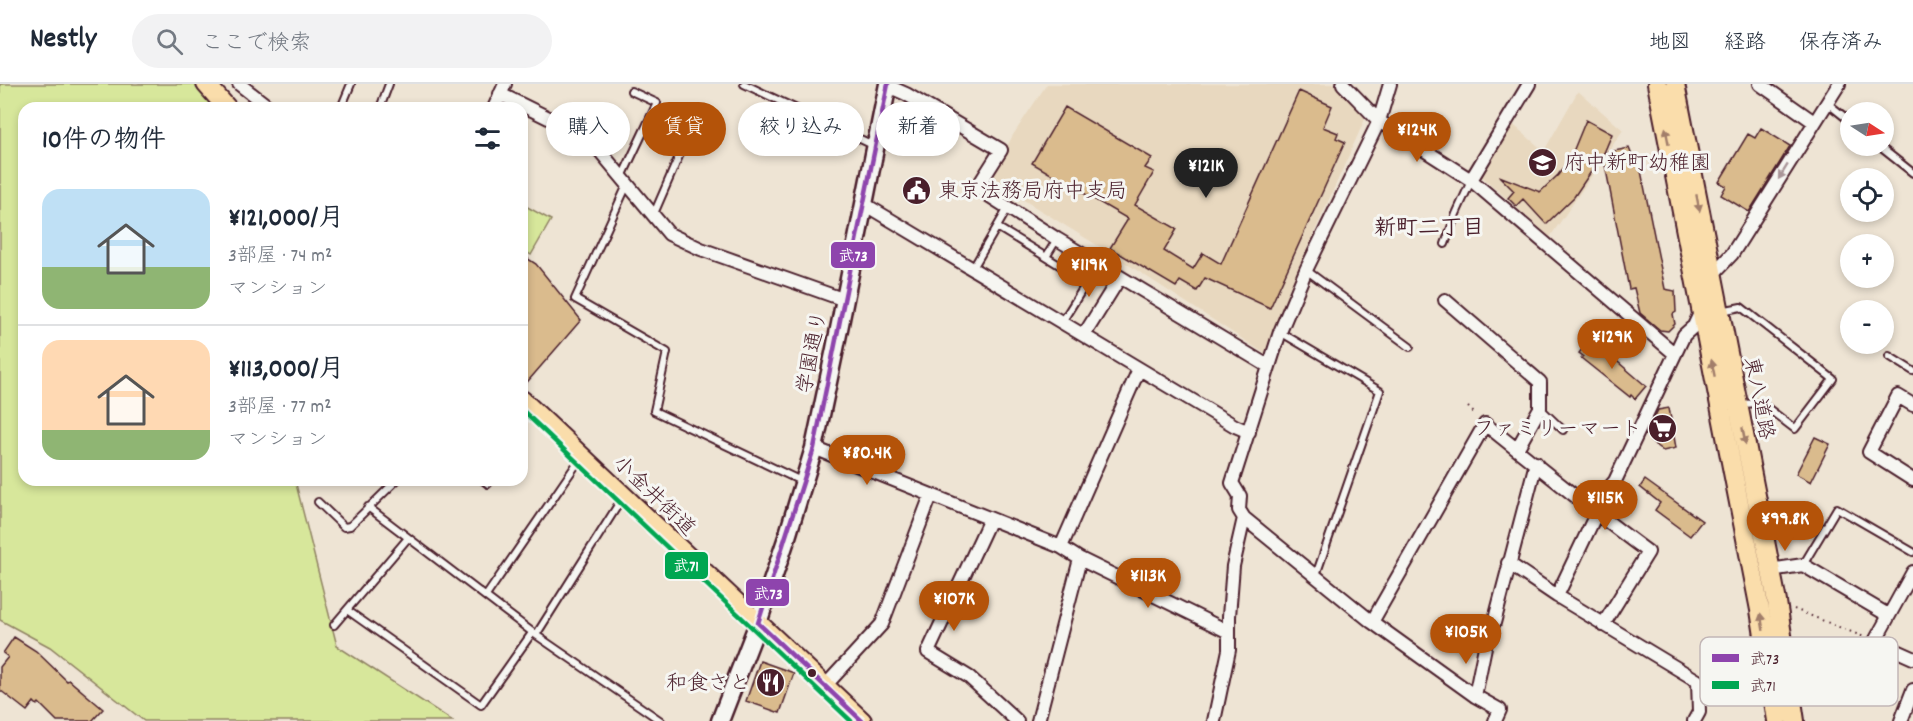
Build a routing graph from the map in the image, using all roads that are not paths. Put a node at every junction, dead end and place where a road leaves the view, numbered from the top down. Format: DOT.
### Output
graph roads {
  1 [pos="206,84"];
  2 [pos="239,84"];
  3 [pos="351,84"];
  4 [pos="389,84"];
  5 [pos="744,84"];
  6 [pos="1343,84"];
  7 [pos="1390,84"];
  8 [pos="1529,84"];
  9 [pos="1657,84"];
  10 [pos="1675,84"];
  11 [pos="1760,84"];
  12 [pos="1839,84"];
  13 [pos="888,85"];
  14 [pos="502,89"];
  15 [pos="631,91"];
  16 [pos="222,102"];
  17 [pos="262,102"];
  18 [pos="344,102"];
  19 [pos="382,102"];
  20 [pos="525,102"];
  21 [pos="1827,102"];
  22 [pos="528,104"];
  23 [pos="1840,113"];
  24 [pos="1379,121"];
  25 [pos="1814,122"];
  26 [pos="875,147"];
  27 [pos="679,156"];
  28 [pos="1892,156"];
  29 [pos="1913,173"];
  30 [pos="1471,180"];
  31 [pos="625,181"];
  32 [pos="864,204"];
  33 [pos="1008,208"];
  34 [pos="653,216"];
  35 [pos="997,227"];
  36 [pos="1057,239"];
  37 [pos="1445,244"];
  38 [pos="1046,257"];
  39 [pos="973,268"];
  40 [pos="1306,270"];
  41 [pos="1713,274"];
  42 [pos="1120,277"];
  43 [pos="845,300"];
  44 [pos="1445,300"];
  45 [pos="1701,311"];
  46 [pos="1720,311"];
  47 [pos="1062,322"];
  48 [pos="1280,332"];
  49 [pos="1084,335"];
  50 [pos="1410,347"];
  51 [pos="1675,354"];
  52 [pos="1889,356"];
  53 [pos="1268,366"];
  54 [pos="1139,369"];
  55 [pos="1913,370"];
  56 [pos="1738,405"];
  57 [pos="1913,405"];
  58 [pos="528,406"];
  59 [pos="1540,408"];
  60 [pos="1563,430"];
  61 [pos="1249,432"];
  62 [pos="814,448"];
  63 [pos="1517,449"];
  64 [pos="583,456"];
  65 [pos="1536,463"];
  66 [pos="1913,480"];
  67 [pos="804,482"];
  68 [pos="391,486"];
  69 [pos="931,495"];
  70 [pos="624,496"];
  71 [pos="318,502"];
  72 [pos="368,507"];
  73 [pos="1596,514"];
  74 [pos="1244,518"];
  75 [pos="990,519"];
  76 [pos="408,538"];
  77 [pos="1061,547"];
  78 [pos="1913,552"];
  79 [pos="1080,559"];
  80 [pos="1508,563"];
  81 [pos="1803,565"];
  82 [pos="1770,570"];
  83 [pos="1913,572"];
  84 [pos="1316,575"];
  85 [pos="486,596"];
  86 [pos="1557,596"];
  87 [pos="348,610"];
  88 [pos="1888,615"];
  89 [pos="1372,622"];
  90 [pos="1494,622"];
  91 [pos="758,623"];
  92 [pos="334,625"];
  93 [pos="1603,625"];
  94 [pos="1228,632"];
  95 [pos="534,634"];
  96 [pos="1764,637"];
  97 [pos="1782,637"];
  98 [pos="1877,637"];
  99 [pos="1486,642"];
  100 [pos="1898,651"];
  101 [pos="1913,658"];
  102 [pos="825,686"];
  103 [pos="1913,689"];
  104 [pos="1475,696"];
  105 [pos="1775,706"];
  106 [pos="1793,706"];
  107 [pos="660,721"];
  108 [pos="720,721"];
  109 [pos="862,721"];
  110 [pos="1017,721"];
  111 [pos="1038,721"];
  112 [pos="1214,721"];
  113 [pos="1496,721"];
  114 [pos="1694,721"];
  115 [pos="1777,721"];
  116 [pos="1795,721"];
  117 [pos="1901,721"];
  1 -- 16 [label="main road"];
  2 -- 17 [label="street"];
  3 -- 18 [label="lane"];
  4 -- 19 [label="lane"];
  5 -- 26 [label="lane"];
  6 -- 24 [label="street"];
  7 -- 24 [label="street"];
  8 -- 30 [label="street"];
  45 -- 9 [label="main road, 東八道路, one-way"];
  10 -- 41 [label="main road, 東八道路, one-way"];
  11 -- 25 [label="street"];
  12 -- 21 [label="street"];
  13 -- 26 [label="street, 学園通り"];
  13 -- 33 [label="street"];
  14 -- 20 [label="street"];
  15 -- 31 [label="lane"];
  21 -- 23 [label="lane"];
  21 -- 25 [label="street"];
  22 -- 31 [label="street"];
  24 -- 30 [label="street"];
  24 -- 40 [label="street"];
  25 -- 41 [label="street, one-way"];
  26 -- 32 [label="street, 学園通り"];
  27 -- 34 [label="lane"];
  28 -- 29 [label="lane"];
  30 -- 37 [label="lane"];
  30 -- 51 [label="street"];
  31 -- 34 [label="street"];
  31 -- 67 [label="lane"];
  32 -- 39 [label="street"];
  32 -- 43 [label="street, 学園通り"];
  33 -- 35 [label="lane"];
  33 -- 36 [label="street"];
  34 -- 43 [label="street"];
  35 -- 38 [label="lane"];
  35 -- 39 [label="lane"];
  36 -- 38 [label="lane"];
  36 -- 42 [label="street"];
  38 -- 47 [label="lane"];
  39 -- 47 [label="street"];
  40 -- 48 [label="street"];
  40 -- 50 [label="lane"];
  41 -- 45 [label="street"];
  41 -- 46 [label="main road, 東八道路"];
  42 -- 49 [label="street"];
  42 -- 53 [label="street"];
  43 -- 62 [label="street, 学園通り"];
  44 -- 59 [label="street"];
  45 -- 51 [label="street"];
  96 -- 45 [label="main road, 東八道路, one-way"];
  46 -- 56 [label="main road, 東八道路"];
  46 -- 56 [label="lane"];
  47 -- 49 [label="street"];
  48 -- 53 [label="street"];
  48 -- 84 [label="lane"];
  49 -- 54 [label="street"];
  51 -- 73 [label="street"];
  52 -- 55 [label="lane"];
  53 -- 61 [label="street"];
  54 -- 61 [label="street"];
  54 -- 77 [label="street"];
  56 -- 82 [label="main road, 東八道路, one-way"];
  57 -- 66 [label="street"];
  58 -- 64 [label="main road, 小金井街道"];
  59 -- 60 [label="lane"];
  59 -- 63 [label="street"];
  61 -- 74 [label="street"];
  62 -- 67 [label="street, 学園通り"];
  62 -- 69 [label="street"];
  63 -- 65 [label="street"];
  63 -- 89 [label="street"];
  64 -- 70 [label="main road, 小金井街道"];
  64 -- 85 [label="lane"];
  65 -- 73 [label="street"];
  65 -- 80 [label="street"];
  67 -- 91 [label="street, 学園通り"];
  68 -- 72 [label="lane"];
  69 -- 75 [label="street"];
  69 -- 102 [label="street"];
  70 -- 91 [label="main road, 小金井街道"];
  70 -- 95 [label="lane"];
  71 -- 72 [label="lane"];
  72 -- 76 [label="lane"];
  73 -- 86 [label="street"];
  73 -- 93 [label="street"];
  74 -- 84 [label="street"];
  74 -- 94 [label="street"];
  75 -- 77 [label="street"];
  75 -- 110 [label="street"];
  76 -- 85 [label="lane"];
  76 -- 87 [label="lane"];
  77 -- 79 [label="street"];
  78 -- 81 [label="lane"];
  79 -- 94 [label="street"];
  79 -- 111 [label="street"];
  80 -- 86 [label="street"];
  80 -- 90 [label="street"];
  81 -- 82 [label="street"];
  81 -- 88 [label="street"];
  82 -- 97 [label="main road, 東八道路"];
  83 -- 88 [label="street"];
  84 -- 89 [label="street"];
  85 -- 95 [label="lane"];
  86 -- 93 [label="street"];
  87 -- 92 [label="lane"];
  87 -- 95 [label="lane"];
  88 -- 98 [label="street"];
  89 -- 104 [label="street"];
  91 -- 102 [label="main road, 小金井街道"];
  91 -- 108 [label="street, 学園通り"];
  93 -- 114 [label="street"];
  94 -- 112 [label="street"];
  95 -- 107 [label="lane"];
  99 -- 104 [label="street"];
  100 -- 101 [label="street"];
  102 -- 109 [label="main road, 小金井街道"];
  103 -- 117 [label="street"];
  104 -- 113 [label="street"];
  115 -- 105 [label="main road, 東八道路, one-way"];
  106 -- 116 [label="main road, 東八道路"];
}
